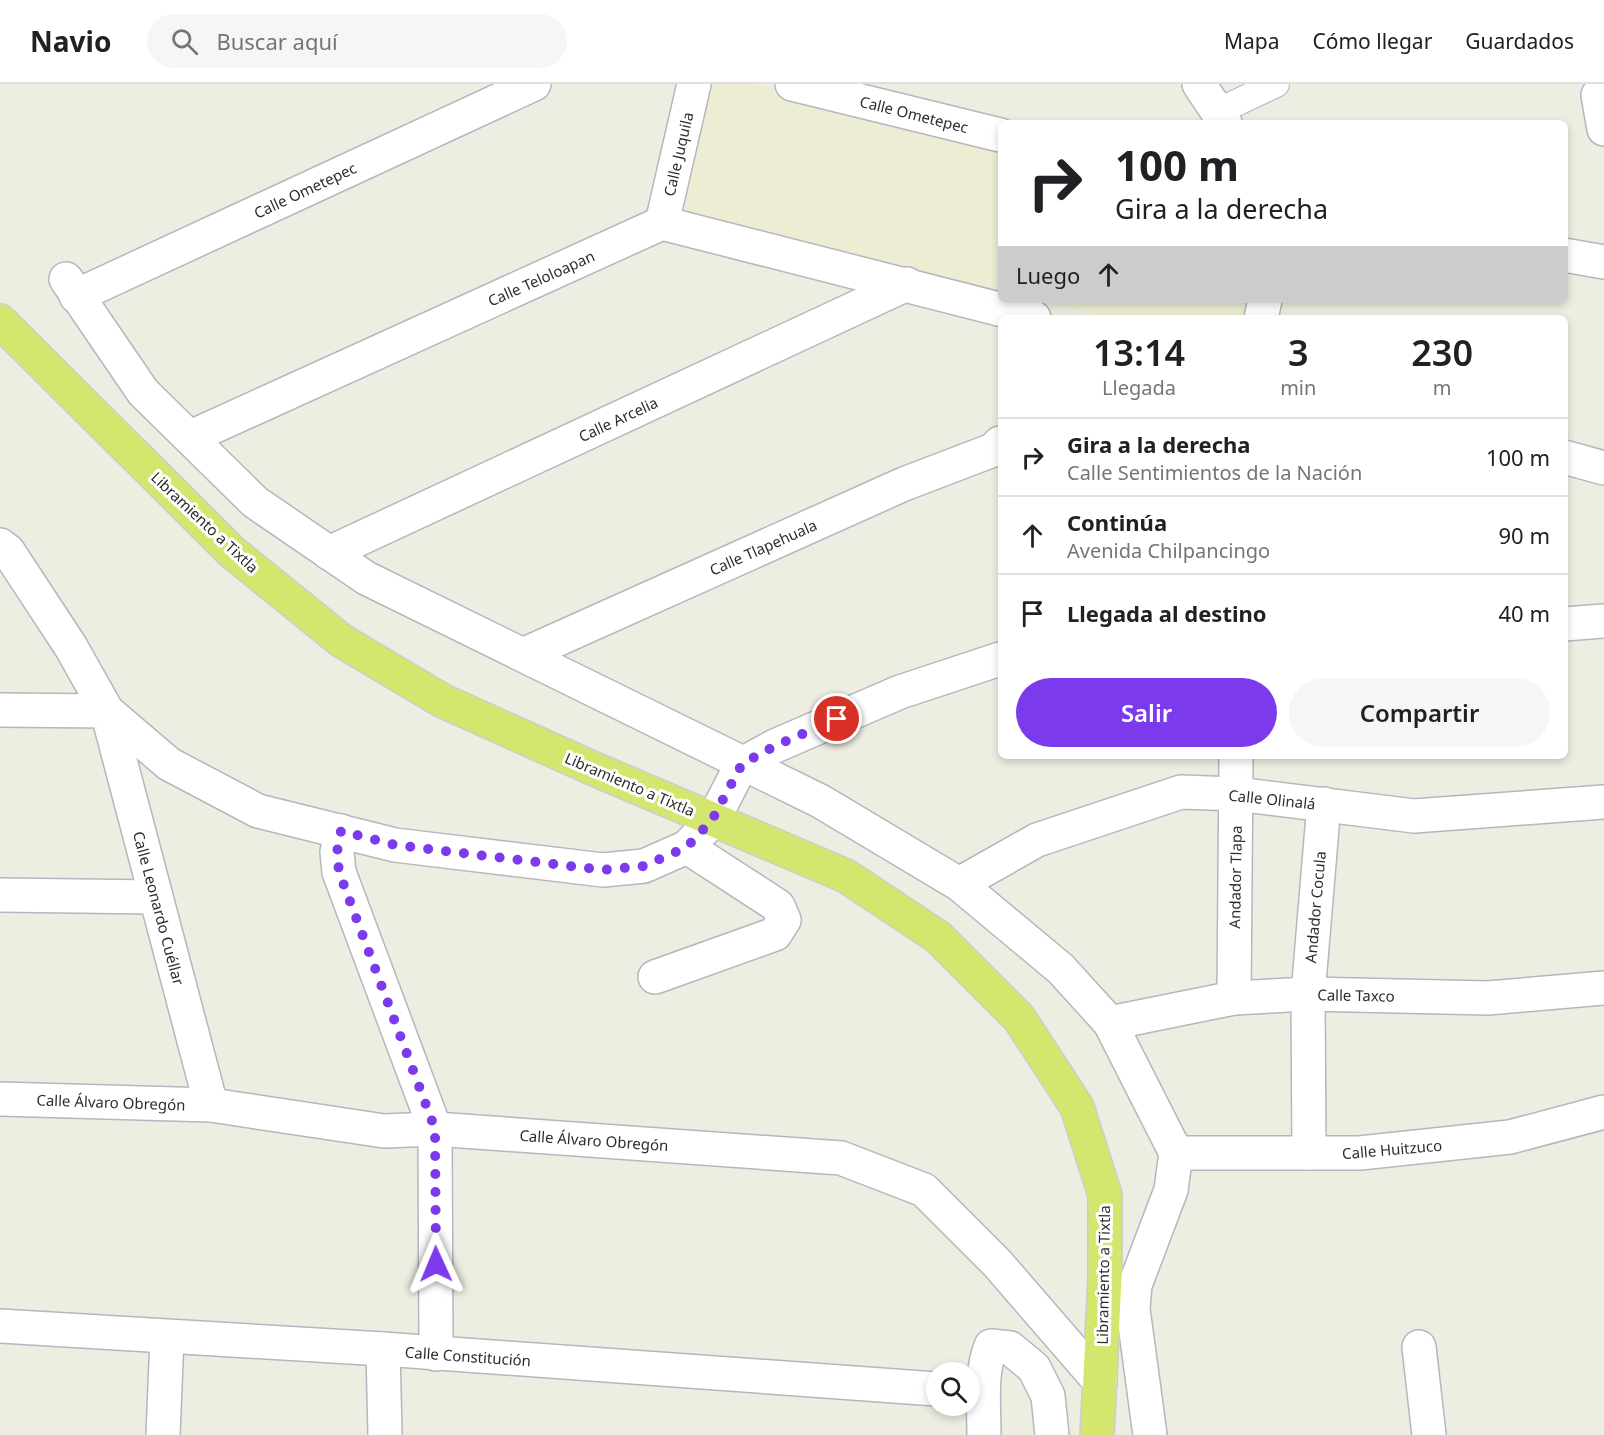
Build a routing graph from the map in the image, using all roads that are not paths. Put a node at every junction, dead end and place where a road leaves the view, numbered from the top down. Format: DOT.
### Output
graph roads {
  1 [pos="534,84"];
  2 [pos="694,84"];
  3 [pos="792,84"];
  4 [pos="1198,84"];
  5 [pos="1276,84"];
  6 [pos="1598,95"];
  7 [pos="1221,117"];
  8 [pos="1604,129"];
  9 [pos="998,135"];
  10 [pos="662,223"];
  11 [pos="1568,256"];
  12 [pos="1604,262"];
  13 [pos="907,284"];
  14 [pos="1023,315"];
  15 [pos="0,321"];
  16 [pos="191,437"];
  17 [pos="998,445"];
  18 [pos="1568,458"];
  19 [pos="1604,468"];
  20 [pos="0,545"];
  21 [pos="329,553"];
  22 [pos="1604,621"];
  23 [pos="1568,624"];
  24 [pos="525,654"];
  25 [pos="998,660"];
  26 [pos="0,710"];
  27 [pos="107,711"];
  28 [pos="1236,759"];
  29 [pos="742,764"];
  30 [pos="1236,794"];
  31 [pos="1604,802"];
  32 [pos="1324,804"];
  33 [pos="712,820"];
  34 [pos="341,831"];
  35 [pos="687,847"];
  36 [pos="959,884"];
  37 [pos="0,895"];
  38 [pos="156,897"];
  39 [pos="655,977"];
  40 [pos="1604,988"];
  41 [pos="1308,994"];
  42 [pos="1234,998"];
  43 [pos="1110,1023"];
  44 [pos="0,1099"];
  45 [pos="211,1105"];
  46 [pos="1604,1113"];
  47 [pos="435,1129"];
  48 [pos="1176,1153"];
  49 [pos="1309,1153"];
  50 [pos="1120,1281"];
  51 [pos="0,1326"];
  52 [pos="167,1337"];
  53 [pos="1419,1347"];
  54 [pos="383,1349"];
  55 [pos="436,1354"];
  56 [pos="980,1379"];
  57 [pos="1100,1382"];
  58 [pos="926,1388"];
  59 [pos="980,1414"];
  60 [pos="163,1435"];
  61 [pos="386,1435"];
  62 [pos="984,1435"];
  63 [pos="1052,1435"];
  64 [pos="1097,1435"];
  65 [pos="1150,1435"];
  66 [pos="1429,1435"];
  1 -- 16 [label="street, Calle Ometepec"];
  2 -- 10 [label="street, Calle Juquila"];
  3 -- 9 [label="street, Calle Ometepec"];
  4 -- 7 [label="street"];
  5 -- 7 [label="street"];
  6 -- 8 [label="street"];
  10 -- 13 [label="street"];
  10 -- 16 [label="street, Calle Teloloapan"];
  11 -- 12 [label="street"];
  13 -- 14 [label="street"];
  13 -- 21 [label="street, Calle Arcelia"];
  15 -- 33 [label="main road, Libramiento a Tixtla"];
  16 -- 21 [label="street"];
  17 -- 24 [label="street, Calle Tlapehuala"];
  18 -- 19 [label="street"];
  20 -- 27 [label="street"];
  21 -- 24 [label="street"];
  22 -- 23 [label="street"];
  24 -- 29 [label="street"];
  25 -- 29 [label="street"];
  26 -- 27 [label="street"];
  27 -- 34 [label="street"];
  27 -- 38 [label="street, Calle Leonardo Cuéllar"];
  28 -- 30 [label="street, Andador Tlapa"];
  29 -- 33 [label="street"];
  29 -- 36 [label="street"];
  30 -- 32 [label="street, Calle Olinalá"];
  30 -- 36 [label="street, Calle Olinalá"];
  30 -- 42 [label="street, Andador Tlapa"];
  31 -- 32 [label="street, Calle Olinalá"];
  32 -- 41 [label="street, Andador Cocula"];
  33 -- 35 [label="street"];
  33 -- 50 [label="main road, Libramiento a Tixtla"];
  34 -- 35 [label="street"];
  34 -- 47 [label="street"];
  35 -- 39 [label="street"];
  36 -- 43 [label="street"];
  37 -- 38 [label="street"];
  38 -- 45 [label="street, Calle Leonardo Cuéllar"];
  40 -- 41 [label="street, Calle Taxco"];
  41 -- 42 [label="street, Calle Taxco"];
  41 -- 49 [label="street, Andador Cocula"];
  42 -- 43 [label="street, Calle Taxco"];
  43 -- 48 [label="street"];
  44 -- 45 [label="street, Calle Álvaro Obregón"];
  45 -- 47 [label="street, Calle Álvaro Obregón"];
  46 -- 49 [label="street, Calle Huitzuco"];
  47 -- 55 [label="street"];
  47 -- 57 [label="street, Calle Álvaro Obregón"];
  48 -- 49 [label="street, Calle Huitzuco"];
  48 -- 50 [label="street"];
  50 -- 57 [label="main road, Libramiento a Tixtla"];
  50 -- 65 [label="street"];
  51 -- 52 [label="street, Calle Constitución"];
  52 -- 54 [label="street, Calle Constitución"];
  52 -- 60 [label="street"];
  53 -- 66 [label="street"];
  54 -- 55 [label="street, Calle Constitución"];
  54 -- 61 [label="street"];
  55 -- 58 [label="street, Calle Constitución"];
  56 -- 63 [label="street"];
  57 -- 64 [label="main road, Libramiento a Tixtla"];
  59 -- 62 [label="street"];
}
